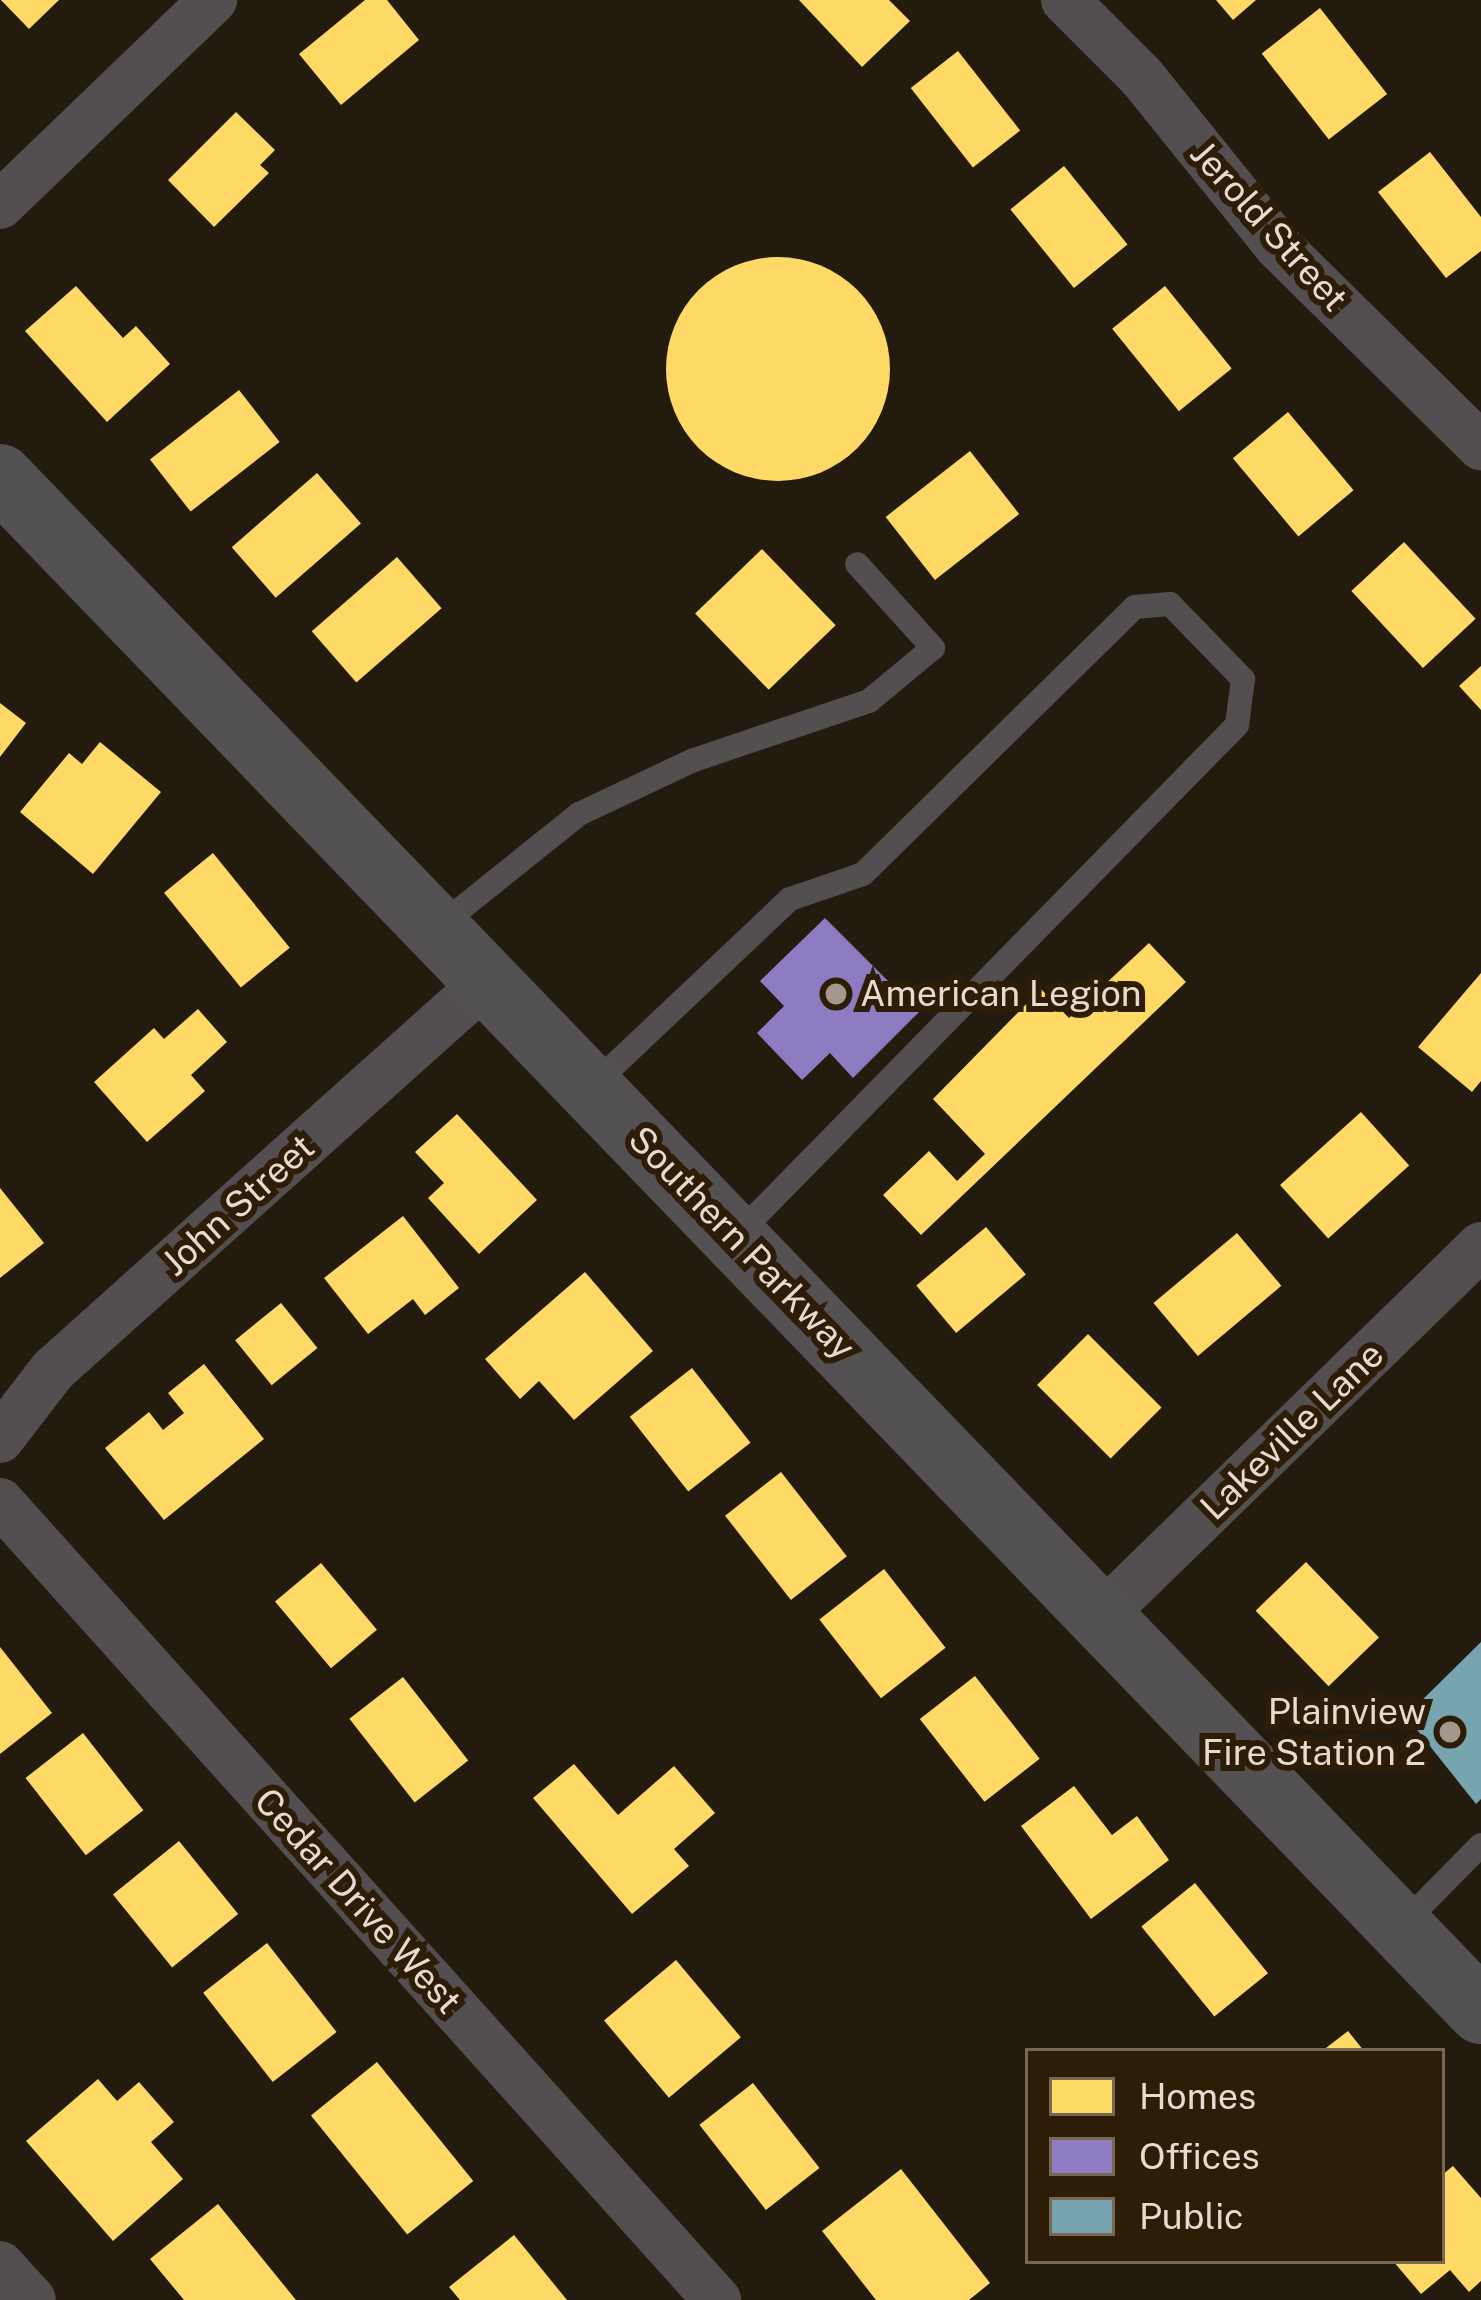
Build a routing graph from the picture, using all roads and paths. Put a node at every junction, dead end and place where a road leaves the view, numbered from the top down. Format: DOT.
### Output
graph roads {
  1 [pos="213,0"];
  2 [pos="1065,0"];
  3 [pos="0,205"];
  4 [pos="1471,420"];
  5 [pos="0,477"];
  6 [pos="856,564"];
  7 [pos="436,928"];
  8 [pos="487,981"];
  9 [pos="590,1087"];
  10 [pos="736,1237"];
  11 [pos="1481,1246"];
  12 [pos="0,1439"];
  13 [pos="0,1502"];
  14 [pos="1102,1615"];
  15 [pos="1481,1845"];
  16 [pos="1400,1927"];
  17 [pos="1481,2011"];
  18 [pos="0,2265"];
  19 [pos="32,2300"];
  20 [pos="717,2300"];
  1 -- 3 [label="street"];
  2 -- 4 [label="street, Jerold Street"];
  5 -- 7 [label="street, Southern Parkway"];
  6 -- 7 [label="lane"];
  7 -- 8 [label="street, Southern Parkway"];
  8 -- 9 [label="street, Southern Parkway"];
  8 -- 12 [label="street, John Street"];
  9 -- 10 [label="street, Southern Parkway"];
  9 -- 10 [label="lane"];
  10 -- 14 [label="street, Southern Parkway"];
  11 -- 14 [label="street, Lakeville Lane"];
  13 -- 20 [label="street, Cedar Drive West"];
  14 -- 16 [label="street, Southern Parkway"];
  15 -- 16 [label="lane"];
  16 -- 17 [label="street, Southern Parkway"];
  18 -- 19 [label="street"];
}
